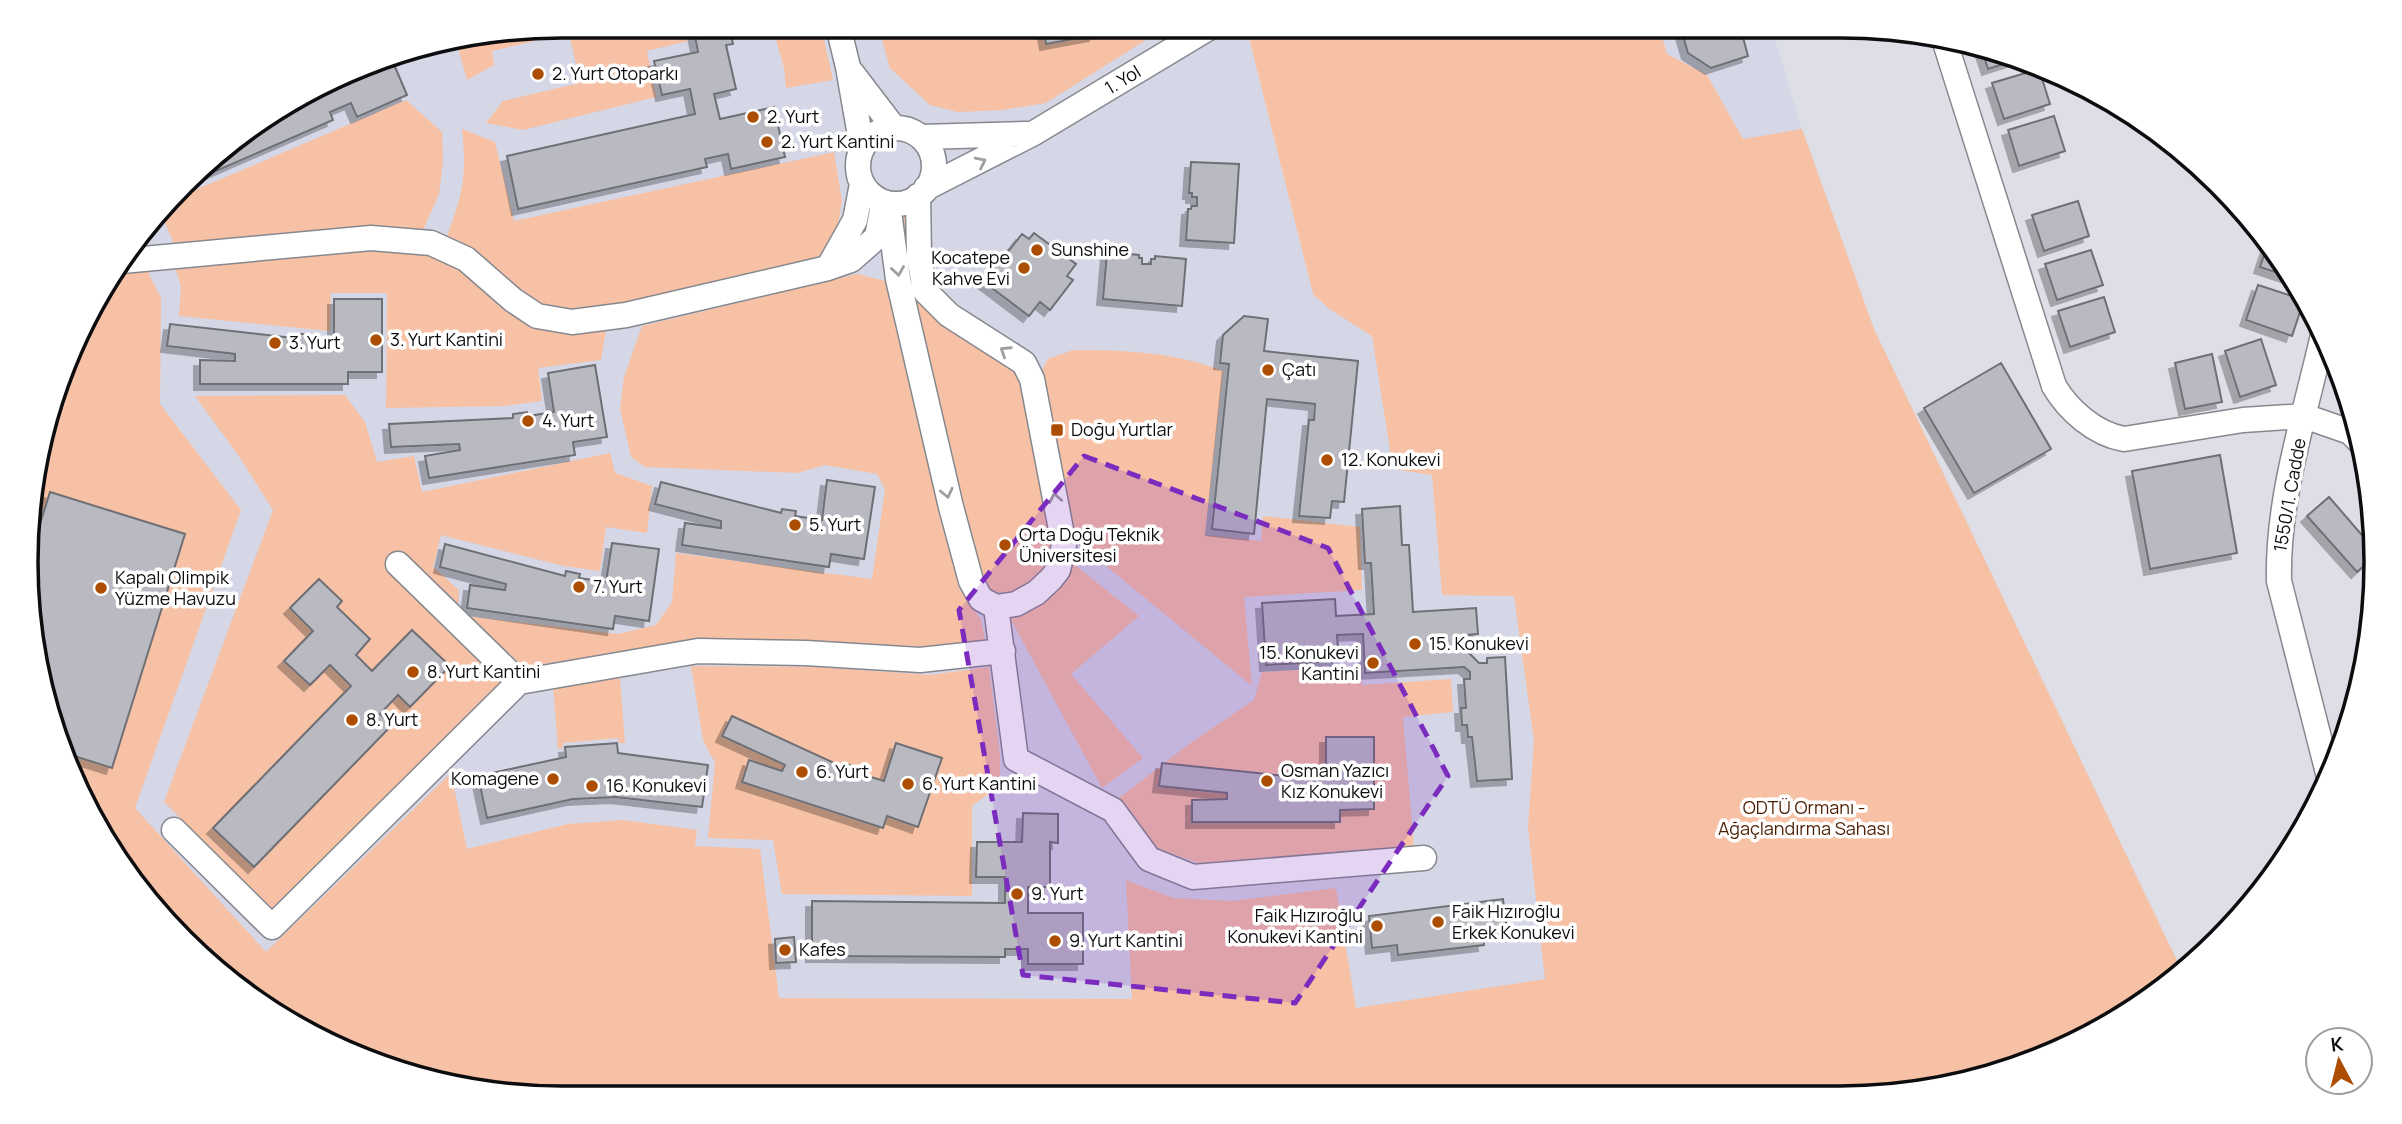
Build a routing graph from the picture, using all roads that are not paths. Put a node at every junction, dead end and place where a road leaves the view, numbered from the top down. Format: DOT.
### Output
graph roads {
  1 [pos="841,38"];
  2 [pos="1192,38"];
  3 [pos="1946,50"];
  4 [pos="848,67"];
  5 [pos="894,128"];
  6 [pos="1034,133"];
  7 [pos="921,137"];
  8 [pos="862,147"];
  9 [pos="862,184"];
  10 [pos="922,192"];
  11 [pos="886,203"];
  12 [pos="135,260"];
  13 [pos="828,268"];
  14 [pos="2319,351"];
  15 [pos="2304,416"];
  16 [pos="2347,431"];
  17 [pos="398,564"];
  18 [pos="996,607"];
  19 [pos="1003,651"];
  20 [pos="519,682"];
  21 [pos="2325,760"];
  22 [pos="174,830"];
  23 [pos="1424,858"];
  1 -- 4 [label="street"];
  2 -- 6 [label="street, 1. Yol"];
  3 -- 15 [label="street"];
  4 -- 5 [label="street"];
  4 -- 8 [label="street"];
  5 -- 7 [label="street"];
  5 -- 8 [label="street"];
  6 -- 7 [label="street"];
  10 -- 6 [label="street, 1. Yol, one-way"];
  7 -- 10 [label="street"];
  8 -- 9 [label="street"];
  9 -- 11 [label="street"];
  9 -- 13 [label="street"];
  10 -- 11 [label="street"];
  18 -- 10 [label="street, one-way"];
  11 -- 13 [label="street"];
  11 -- 18 [label="street, one-way"];
  12 -- 13 [label="street"];
  14 -- 15 [label="street, 1550/1. Cadde"];
  15 -- 16 [label="street"];
  15 -- 21 [label="street, 1550/1. Cadde"];
  17 -- 20 [label="street"];
  18 -- 19 [label="street"];
  19 -- 20 [label="street"];
  19 -- 23 [label="street"];
  20 -- 22 [label="street"];
}
